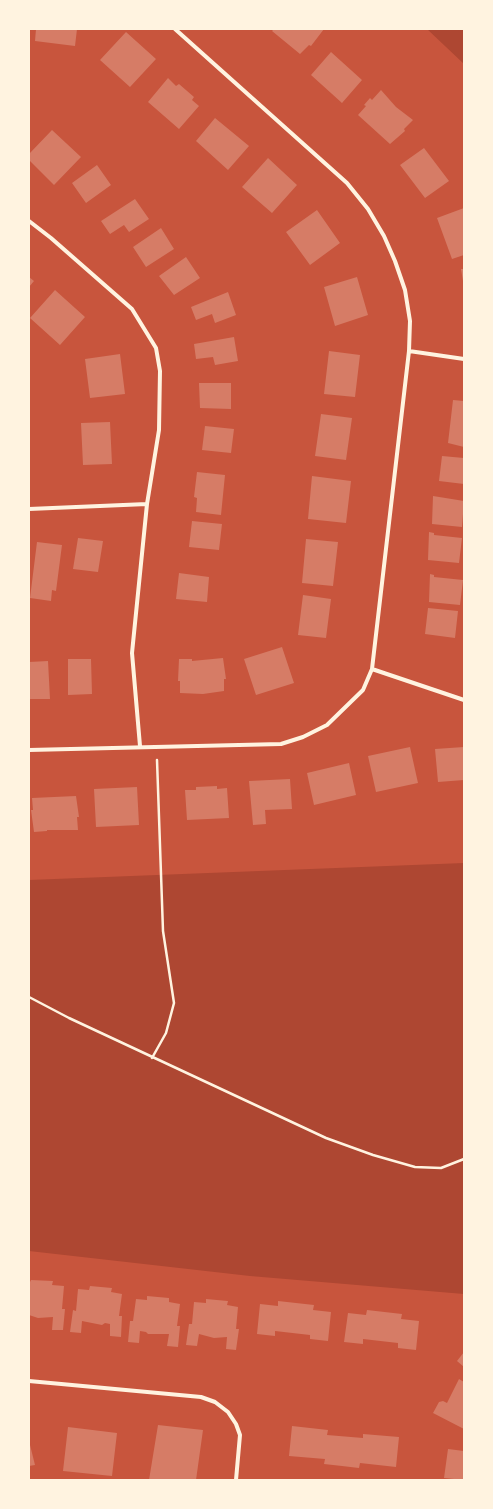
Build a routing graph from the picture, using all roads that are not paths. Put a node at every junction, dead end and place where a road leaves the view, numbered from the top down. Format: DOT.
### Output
graph roads {
  1 [pos="175,29"];
  2 [pos="29,221"];
  3 [pos="409,351"];
  4 [pos="464,359"];
  5 [pos="147,504"];
  6 [pos="29,509"];
  7 [pos="372,669"];
  8 [pos="464,700"];
  9 [pos="140,746"];
  10 [pos="29,750"];
  11 [pos="29,1380"];
  12 [pos="236,1480"];
  1 -- 3 [label="street"];
  2 -- 5 [label="street"];
  3 -- 4 [label="street"];
  3 -- 7 [label="street"];
  5 -- 6 [label="street"];
  5 -- 9 [label="street"];
  7 -- 8 [label="street"];
  7 -- 9 [label="street"];
  9 -- 10 [label="street"];
  11 -- 12 [label="street"];
}
